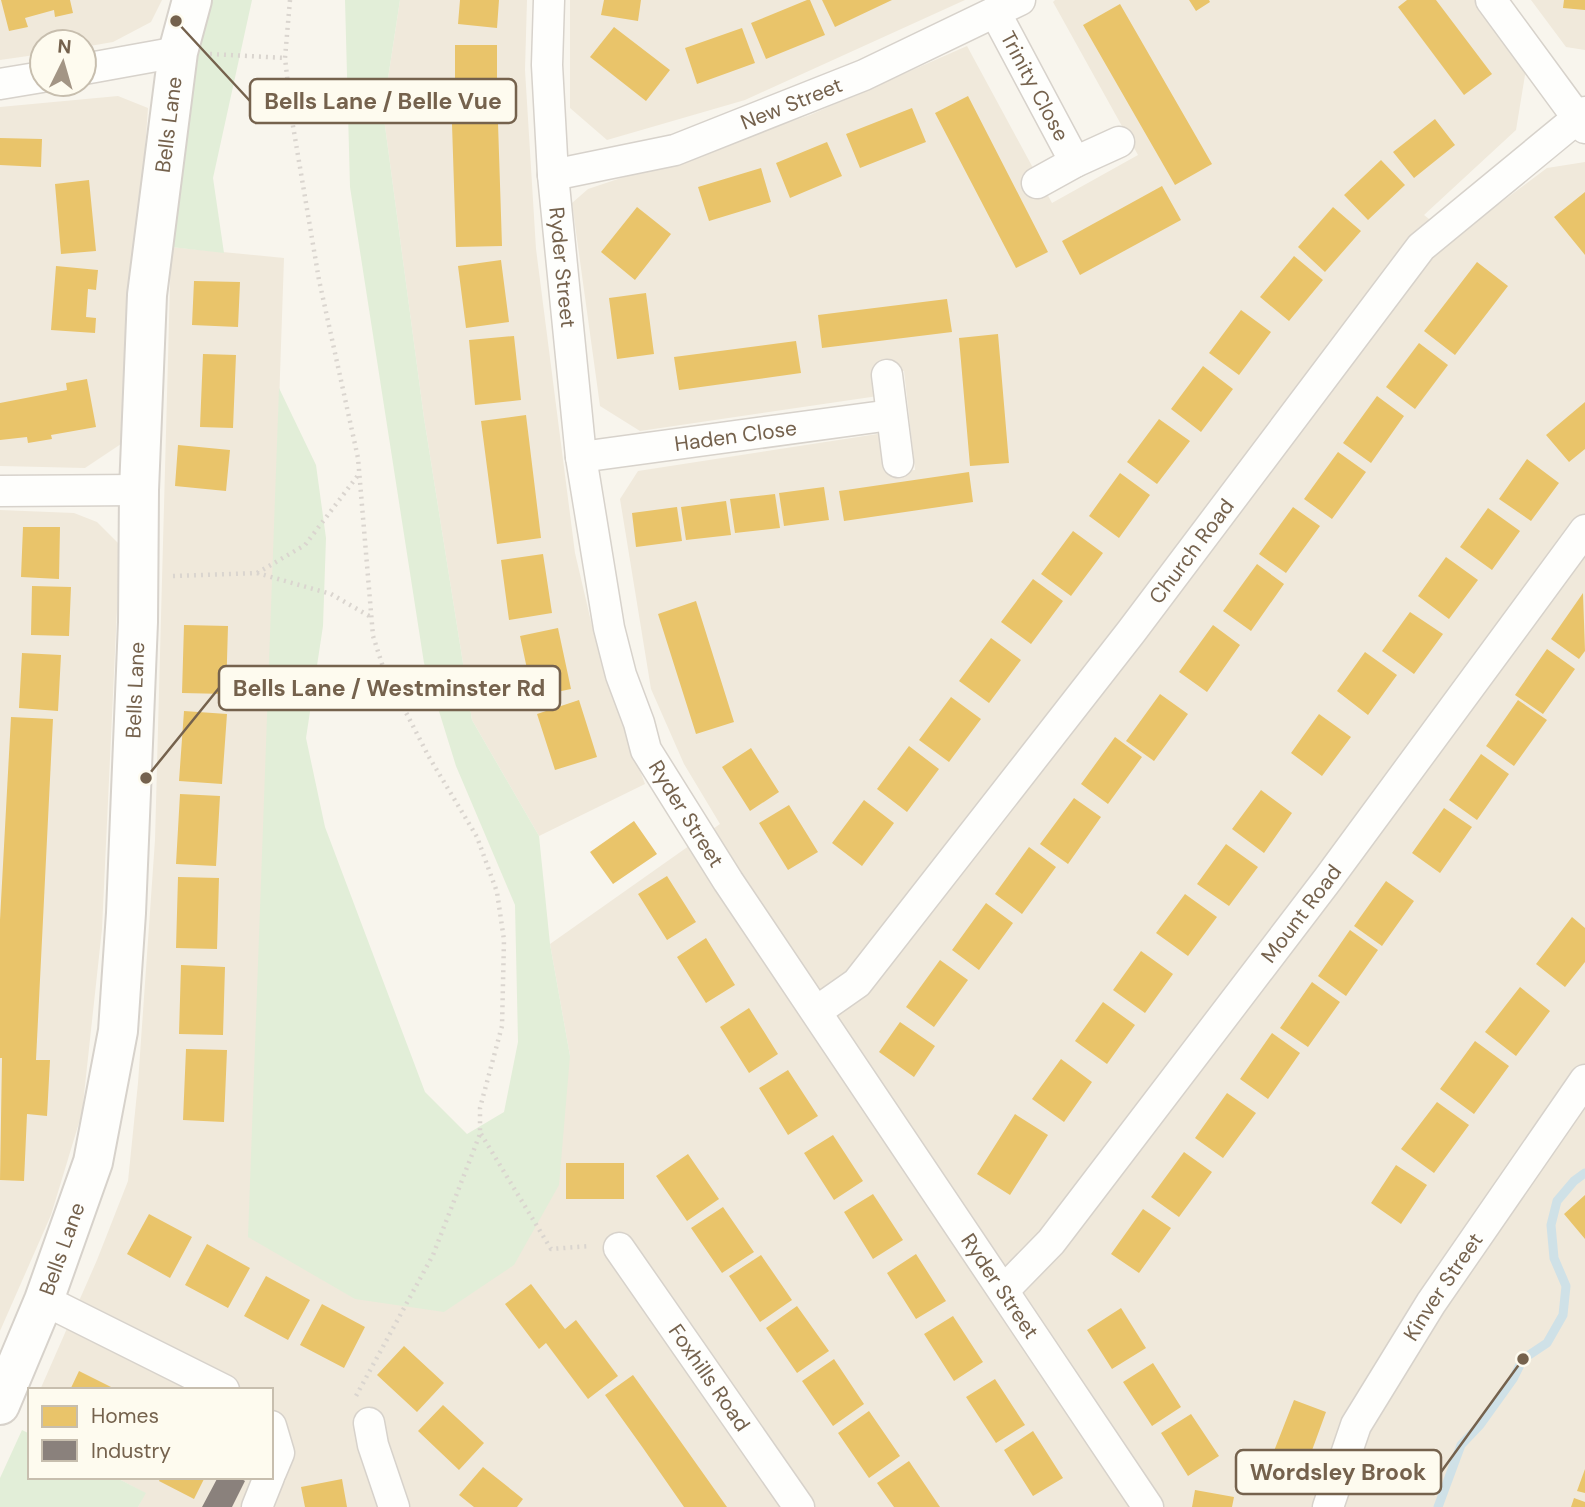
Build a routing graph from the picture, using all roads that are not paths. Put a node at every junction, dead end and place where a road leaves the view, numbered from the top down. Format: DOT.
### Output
graph roads {
  1 [pos="192,0"];
  2 [pos="550,0"];
  3 [pos="1492,0"];
  4 [pos="1007,6"];
  5 [pos="178,52"];
  6 [pos="98,66"];
  7 [pos="28,79"];
  8 [pos="0,84"];
  9 [pos="1582,119"];
  10 [pos="1119,142"];
  11 [pos="1075,162"];
  12 [pos="553,175"];
  13 [pos="1037,183"];
  14 [pos="887,375"];
  15 [pos="891,415"];
  16 [pos="581,457"];
  17 [pos="898,462"];
  18 [pos="139,490"];
  19 [pos="0,491"];
  20 [pos="1585,530"];
  21 [pos="817,1011"];
  22 [pos="1585,1080"];
  23 [pos="1575,1113"];
  24 [pos="605,1247"];
  25 [pos="1004,1290"];
  26 [pos="44,1300"];
  27 [pos="220,1388"];
  28 [pos="0,1405"];
  29 [pos="369,1423"];
  30 [pos="273,1433"];
  31 [pos="273,1467"];
  32 [pos="268,1479"];
  33 [pos="257,1507"];
  34 [pos="394,1507"];
  35 [pos="799,1507"];
  36 [pos="1148,1507"];
  37 [pos="1328,1507"];
  1 -- 5 [label="street, Bells Lane"];
  2 -- 12 [label="street, Ryder Street"];
  3 -- 9 [label="street"];
  4 -- 11 [label="street, Trinity Close"];
  4 -- 12 [label="street, New Street"];
  5 -- 6 [label="street"];
  5 -- 18 [label="street, Bells Lane"];
  7 -- 8 [label="street"];
  9 -- 21 [label="street, Church Road"];
  10 -- 11 [label="street, Trinity Close"];
  11 -- 13 [label="street, Trinity Close"];
  12 -- 16 [label="street, Ryder Street"];
  14 -- 15 [label="street"];
  15 -- 16 [label="street, Haden Close"];
  15 -- 17 [label="street"];
  16 -- 21 [label="street, Ryder Street"];
  18 -- 19 [label="street"];
  18 -- 26 [label="street, Bells Lane"];
  20 -- 25 [label="street, Mount Road"];
  21 -- 25 [label="street, Ryder Street"];
  22 -- 23 [label="street, Kinver Street"];
  23 -- 37 [label="street, Kinver Street"];
  24 -- 35 [label="street, Foxhills Road"];
  25 -- 36 [label="street, Ryder Street"];
  26 -- 27 [label="street"];
  26 -- 28 [label="street, Bells Lane"];
  29 -- 34 [label="street"];
  30 -- 31 [label="street"];
  32 -- 33 [label="street"];
}
